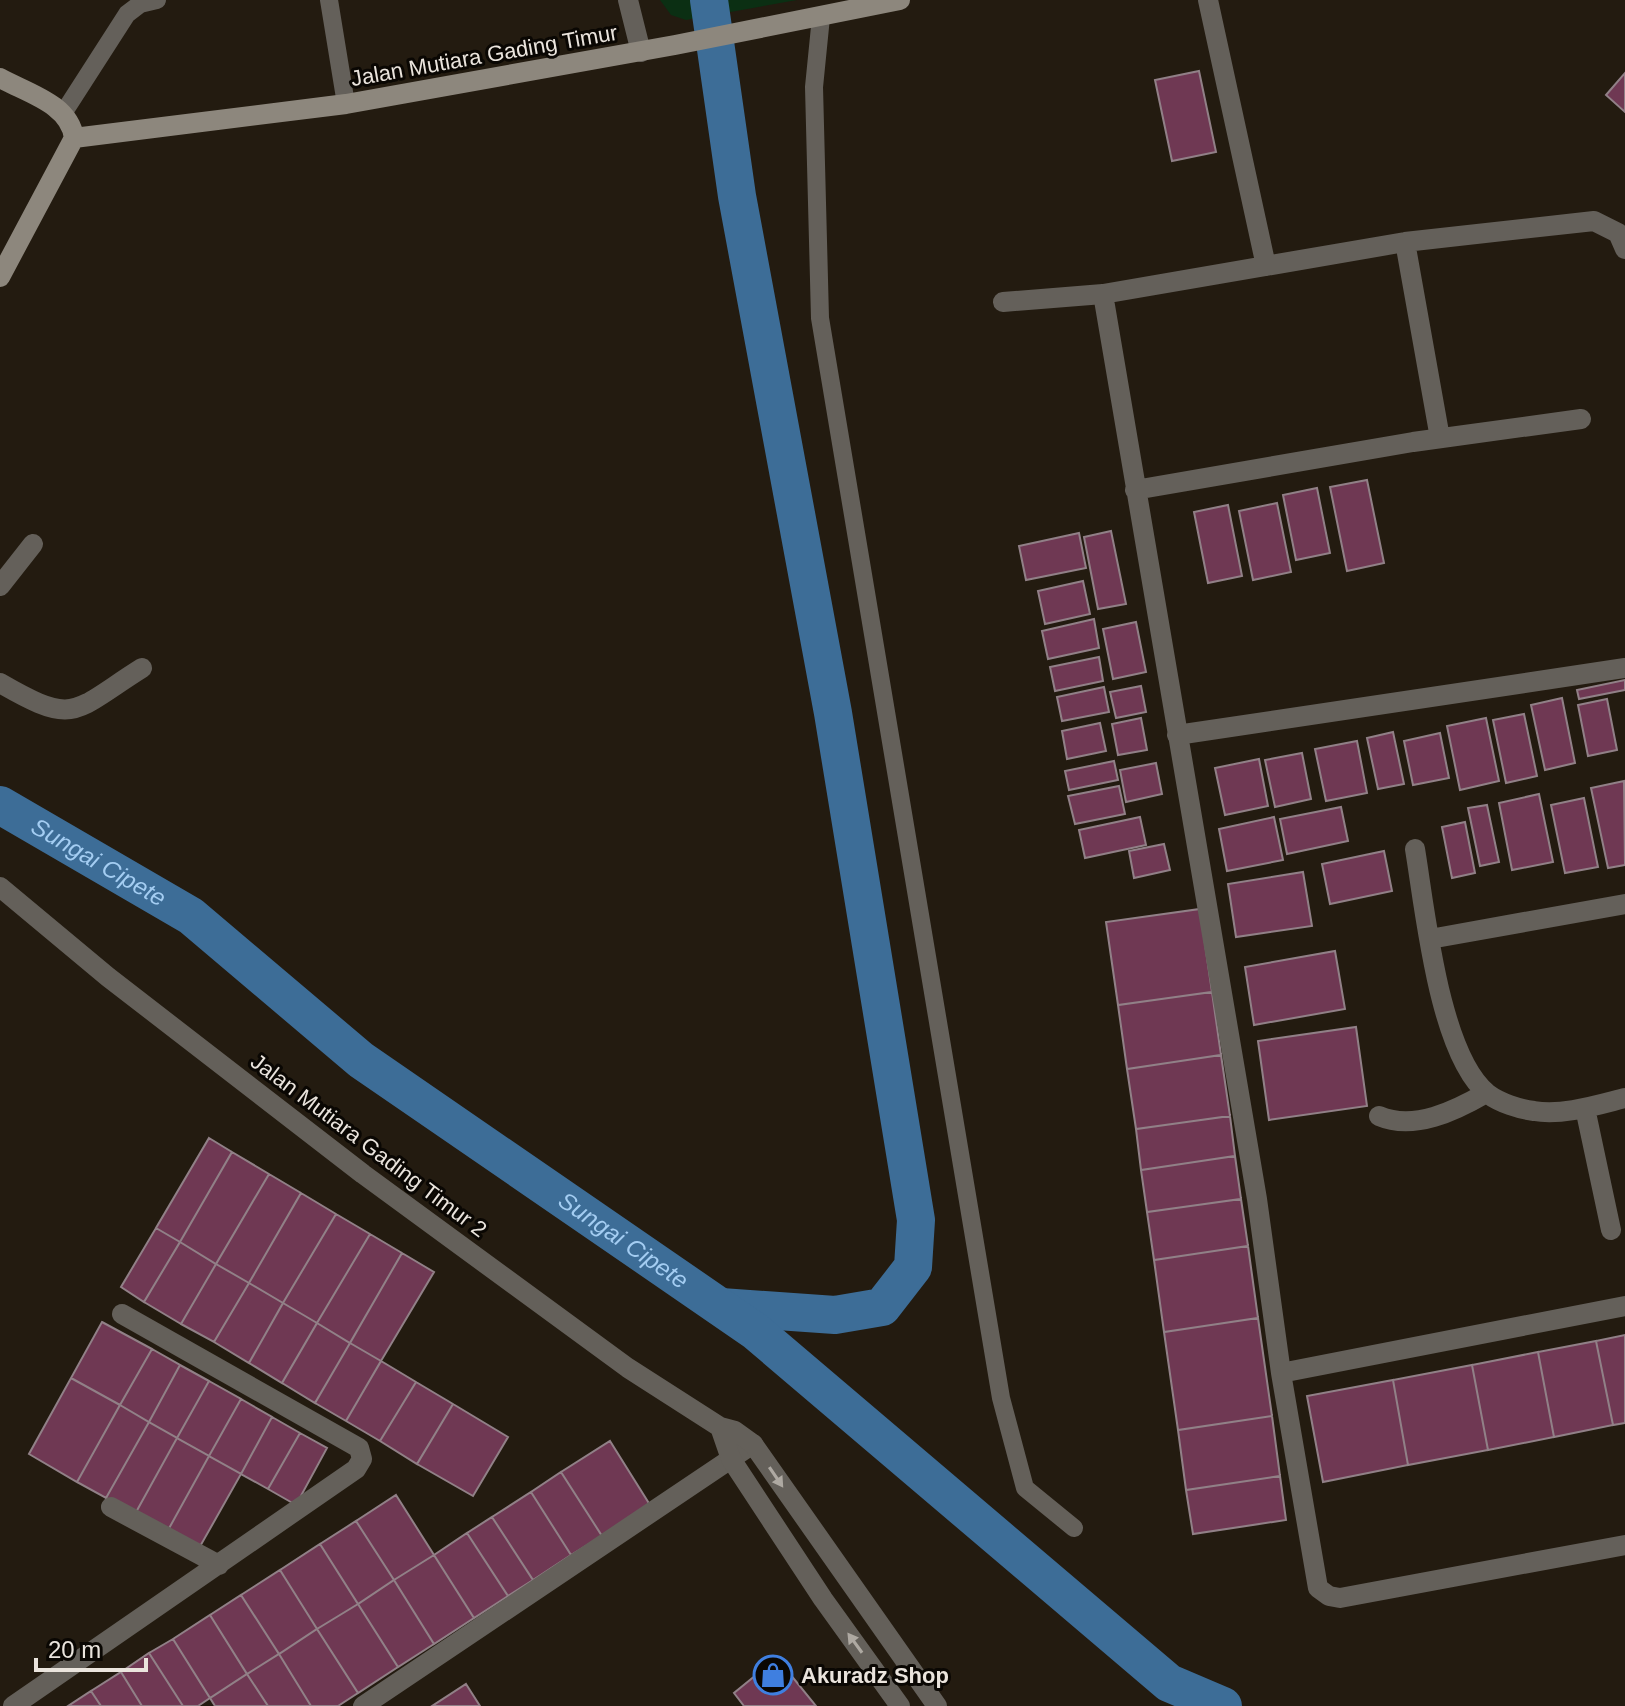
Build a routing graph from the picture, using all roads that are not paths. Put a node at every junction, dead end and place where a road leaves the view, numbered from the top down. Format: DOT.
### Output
graph roads {
  1 [pos="157,0"];
  2 [pos="329,0"];
  3 [pos="628,0"];
  4 [pos="900,0"];
  5 [pos="1208,0"];
  6 [pos="821,17"];
  7 [pos="641,52"];
  8 [pos="0,78"];
  9 [pos="346,104"];
  10 [pos="64,112"];
  11 [pos="74,138"];
  12 [pos="1405,242"];
  13 [pos="1625,249"];
  14 [pos="1266,266"];
  15 [pos="0,277"];
  16 [pos="1103,294"];
  17 [pos="1003,302"];
  18 [pos="1581,419"];
  19 [pos="1440,438"];
  20 [pos="1135,490"];
  21 [pos="33,544"];
  22 [pos="0,586"];
  23 [pos="142,668"];
  24 [pos="1625,668"];
  25 [pos="0,683"];
  26 [pos="1177,735"];
  27 [pos="1415,849"];
  28 [pos="0,887"];
  29 [pos="1625,904"];
  30 [pos="1430,939"];
  31 [pos="1486,1093"];
  32 [pos="1625,1098"];
  33 [pos="1585,1108"];
  34 [pos="1379,1116"];
  35 [pos="1611,1230"];
  36 [pos="1625,1306"];
  37 [pos="122,1314"];
  38 [pos="1281,1373"];
  39 [pos="720,1427"];
  40 [pos="753,1444"];
  41 [pos="731,1459"];
  42 [pos="111,1507"];
  43 [pos="1074,1528"];
  44 [pos="1625,1545"];
  45 [pos="219,1565"];
  46 [pos="13,1706"];
  47 [pos="363,1706"];
  48 [pos="900,1706"];
  49 [pos="937,1706"];
  1 -- 10 [label="lane"];
  2 -- 9 [label="lane"];
  3 -- 7 [label="street"];
  4 -- 6 [label="main road, Jalan Mutiara Gading Timur"];
  5 -- 14 [label="street"];
  6 -- 7 [label="main road, Jalan Mutiara Gading Timur"];
  6 -- 43 [label="lane"];
  7 -- 9 [label="main road, Jalan Mutiara Gading Timur"];
  8 -- 10 [label="main road"];
  9 -- 11 [label="main road, Jalan Mutiara Gading Timur"];
  10 -- 11 [label="main road"];
  11 -- 15 [label="main road"];
  12 -- 13 [label="street"];
  12 -- 14 [label="street"];
  12 -- 19 [label="street"];
  14 -- 16 [label="street"];
  16 -- 17 [label="street"];
  16 -- 20 [label="street"];
  18 -- 19 [label="street"];
  19 -- 20 [label="street"];
  20 -- 26 [label="street"];
  21 -- 22 [label="street"];
  23 -- 25 [label="street"];
  24 -- 26 [label="street"];
  26 -- 38 [label="street"];
  27 -- 30 [label="street"];
  28 -- 39 [label="street, Jalan Mutiara Gading Timur 2"];
  29 -- 30 [label="street"];
  30 -- 31 [label="street"];
  31 -- 33 [label="street"];
  31 -- 34 [label="street"];
  32 -- 33 [label="street"];
  33 -- 35 [label="street"];
  36 -- 38 [label="street"];
  37 -- 45 [label="street"];
  38 -- 44 [label="street"];
  39 -- 40 [label="street, Jalan Mutiara Gading Timur 2"];
  39 -- 41 [label="street"];
  40 -- 41 [label="street"];
  40 -- 49 [label="street, Jalan Mutiara Gading Timur 2, one-way"];
  41 -- 47 [label="street"];
  48 -- 41 [label="street, one-way"];
  42 -- 45 [label="street"];
  45 -- 46 [label="street"];
}
